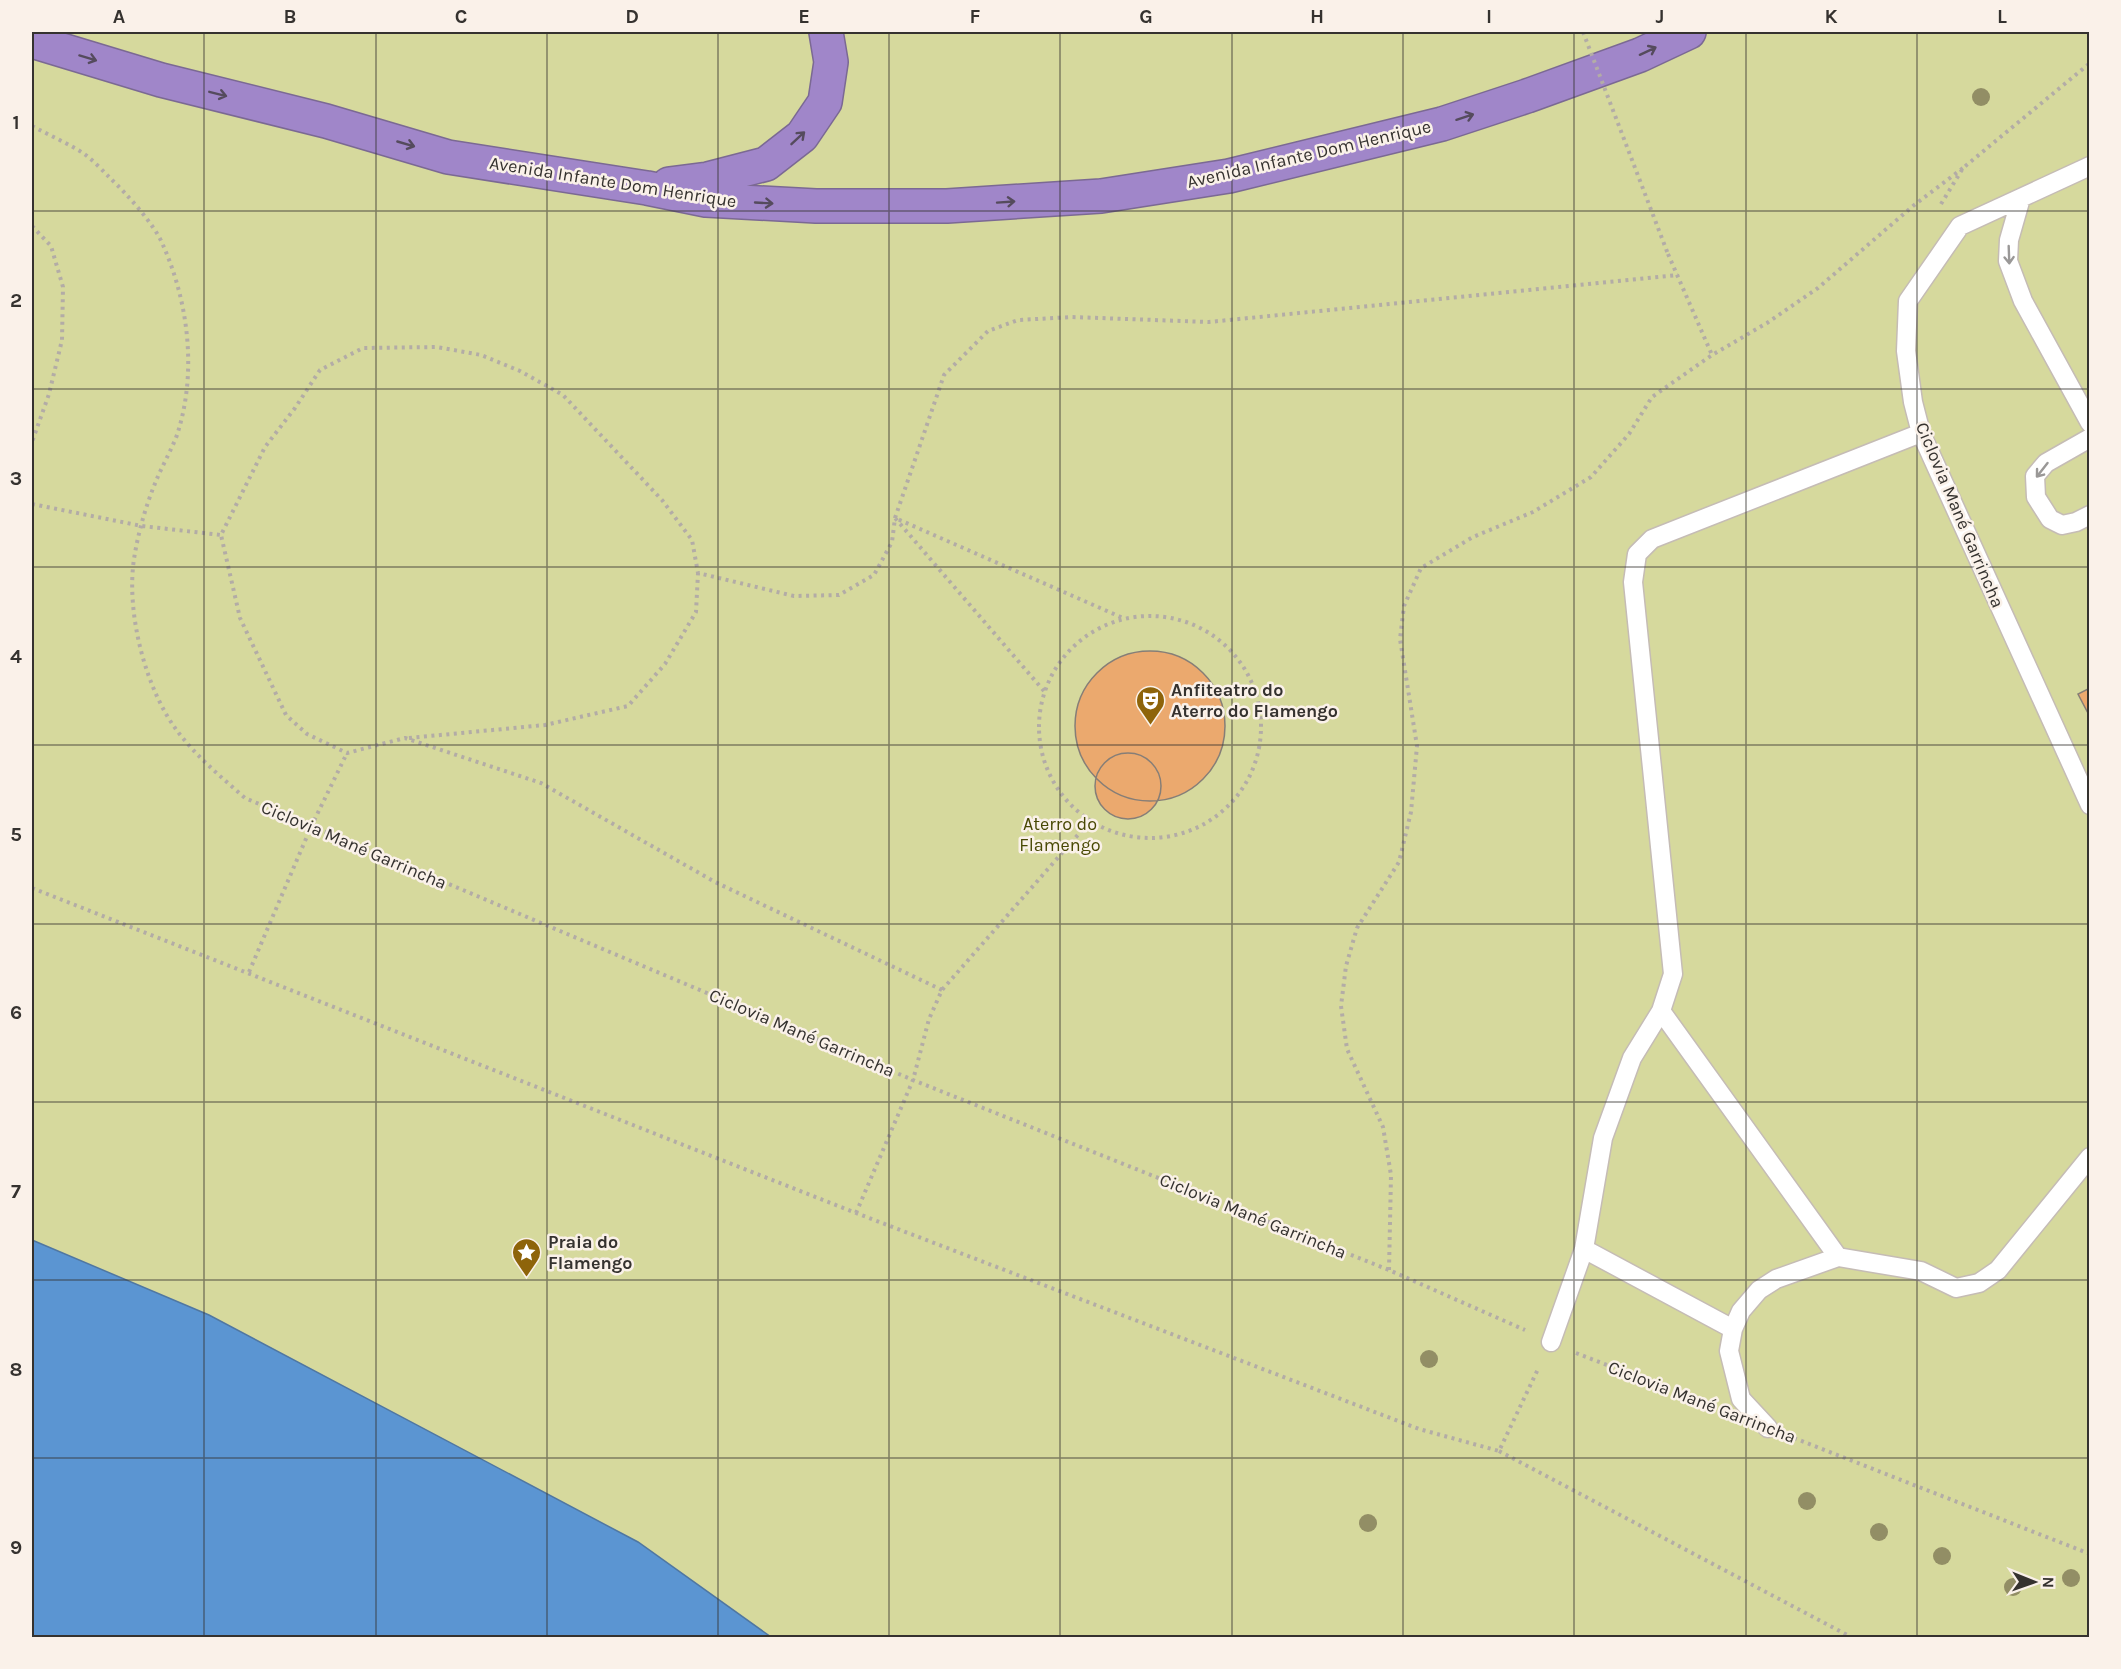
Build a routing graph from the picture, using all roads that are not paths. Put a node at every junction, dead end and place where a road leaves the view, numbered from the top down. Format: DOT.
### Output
graph roads {
  1 [pos="826,32"];
  2 [pos="1689,32"];
  3 [pos="32,41"];
  4 [pos="2090,166"];
  5 [pos="647,188"];
  6 [pos="2021,198"];
  7 [pos="2090,423"];
  8 [pos="1921,433"];
  9 [pos="2090,438"];
  10 [pos="2090,515"];
  11 [pos="2090,806"];
  12 [pos="1661,1011"];
  13 [pos="2090,1157"];
  14 [pos="1584,1250"];
  15 [pos="1838,1257"];
  16 [pos="1733,1329"];
  17 [pos="1551,1342"];
  18 [pos="1768,1428"];
  5 -- 1 [label="highway, one-way"];
  5 -- 2 [label="highway, Avenida Infante Dom Henrique, one-way"];
  3 -- 5 [label="highway, Avenida Infante Dom Henrique, one-way"];
  4 -- 6 [label="lane"];
  6 -- 7 [label="lane, one-way"];
  6 -- 8 [label="lane, Ciclovia Mané Garrincha"];
  8 -- 11 [label="lane, Ciclovia Mané Garrincha"];
  8 -- 12 [label="lane"];
  9 -- 10 [label="lane, one-way"];
  12 -- 14 [label="lane"];
  12 -- 15 [label="lane"];
  13 -- 15 [label="lane"];
  14 -- 16 [label="lane"];
  14 -- 17 [label="lane"];
  15 -- 16 [label="lane"];
  16 -- 18 [label="lane"];
}
